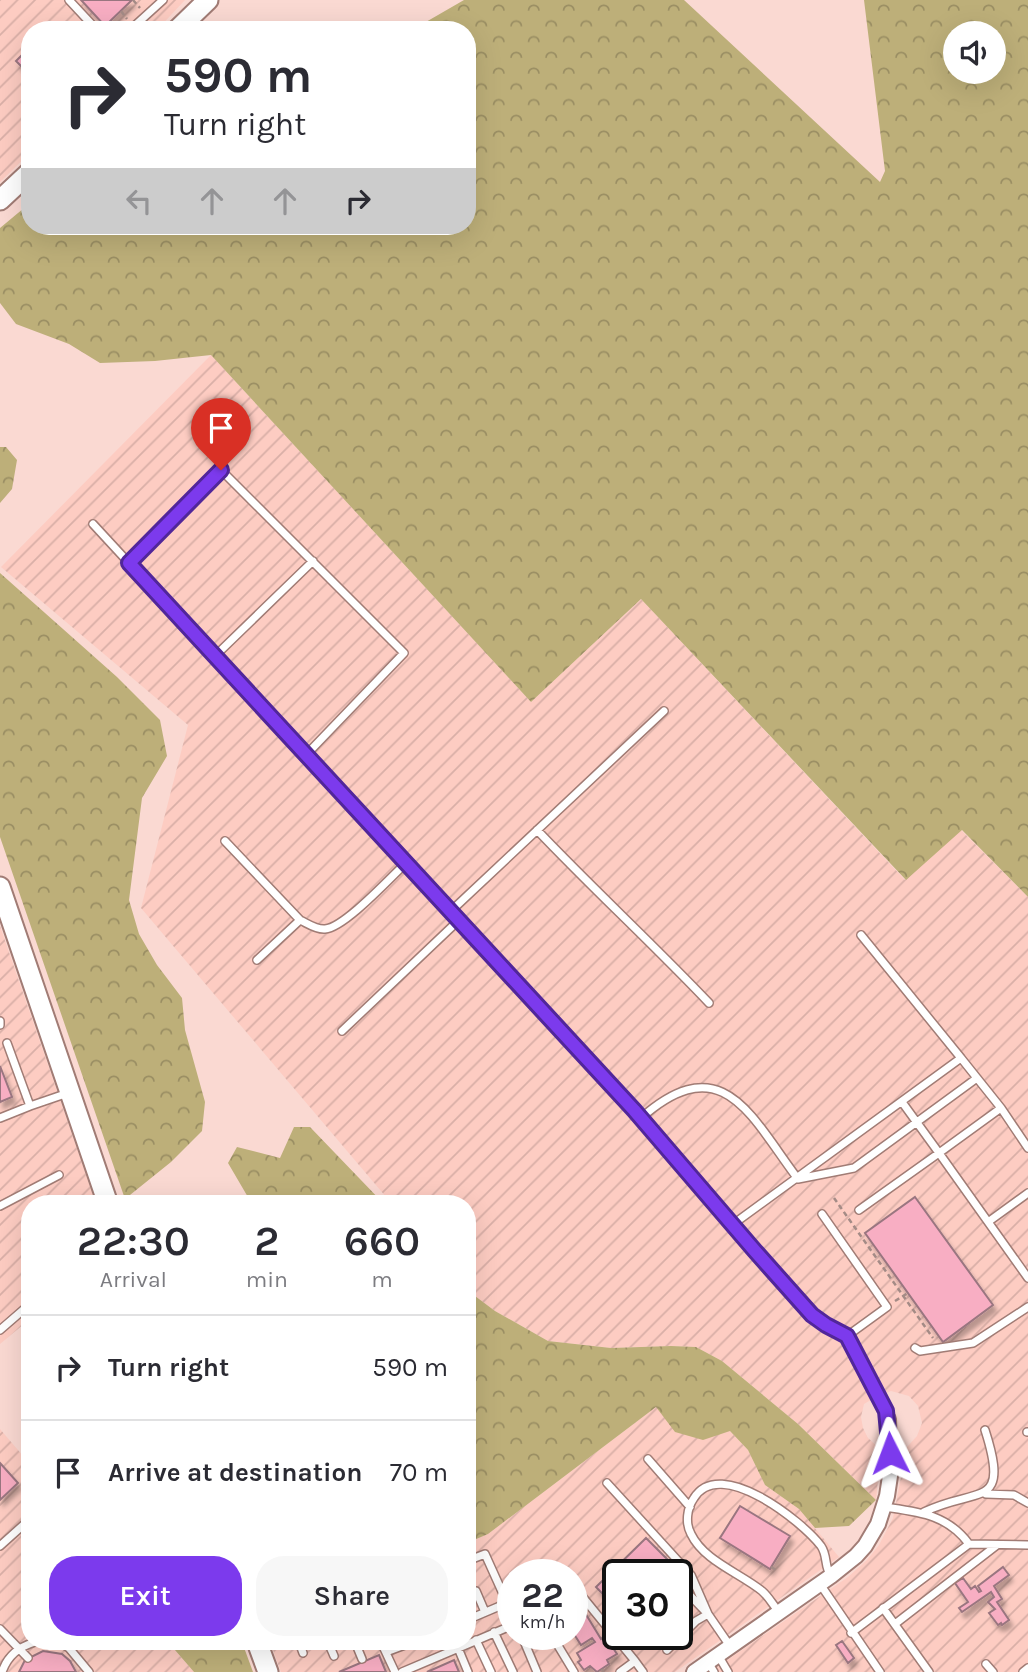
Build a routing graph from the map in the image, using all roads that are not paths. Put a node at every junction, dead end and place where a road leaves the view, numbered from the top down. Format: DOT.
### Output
graph roads {
  1 [pos="69,0"];
  2 [pos="163,0"];
  3 [pos="208,0"];
  4 [pos="89,21"];
  5 [pos="140,21"];
  6 [pos="186,21"];
  7 [pos="21,180"];
  8 [pos="0,200"];
  9 [pos="93,524"];
  10 [pos="313,561"];
  11 [pos="129,563"];
  12 [pos="215,656"];
  13 [pos="664,711"];
  14 [pos="306,755"];
  15 [pos="537,830"];
  16 [pos="225,841"];
  17 [pos="406,863"];
  18 [pos="0,887"];
  19 [pos="451,912"];
  20 [pos="300,919"];
  21 [pos="459,920"];
  22 [pos="861,935"];
  23 [pos="257,960"];
  24 [pos="709,1003"];
  25 [pos="342,1031"];
  26 [pos="7,1043"];
  27 [pos="961,1058"];
  28 [pos="977,1079"];
  29 [pos="70,1092"];
  30 [pos="902,1102"];
  31 [pos="30,1106"];
  32 [pos="1001,1108"];
  33 [pos="0,1118"];
  34 [pos="641,1118"];
  35 [pos="917,1122"];
  36 [pos="1028,1148"];
  37 [pos="939,1153"];
  38 [pos="59,1175"];
  39 [pos="798,1179"];
  40 [pos="1028,1194"];
  41 [pos="105,1195"];
  42 [pos="0,1206"];
  43 [pos="859,1210"];
  44 [pos="822,1214"];
  45 [pos="988,1222"];
  46 [pos="732,1225"];
  47 [pos="1028,1278"];
  48 [pos="1028,1307"];
  49 [pos="21,1312"];
  50 [pos="0,1330"];
  51 [pos="847,1336"];
  52 [pos="915,1348"];
  53 [pos="888,1419"];
  54 [pos="985,1430"];
  55 [pos="648,1459"];
  56 [pos="607,1483"];
  57 [pos="985,1494"];
  58 [pos="1028,1503"];
  59 [pos="690,1507"];
  60 [pos="884,1507"];
  61 [pos="925,1512"];
  62 [pos="21,1527"];
  63 [pos="969,1544"];
  64 [pos="997,1545"];
  65 [pos="1028,1545"];
  66 [pos="0,1546"];
  67 [pos="476,1558"];
  68 [pos="825,1580"];
  69 [pos="497,1582"];
  70 [pos="476,1593"];
  71 [pos="693,1598"];
  72 [pos="588,1604"];
  73 [pos="497,1608"];
  74 [pos="883,1608"];
  75 [pos="485,1612"];
  76 [pos="779,1612"];
  77 [pos="708,1614"];
  78 [pos="476,1616"];
  79 [pos="693,1624"];
  80 [pos="895,1624"];
  81 [pos="0,1629"];
  82 [pos="497,1631"];
  83 [pos="494,1632"];
  84 [pos="851,1633"];
  85 [pos="476,1640"];
  86 [pos="731,1646"];
  87 [pos="21,1648"];
  88 [pos="18,1649"];
  89 [pos="71,1650"];
  90 [pos="260,1650"];
  91 [pos="302,1650"];
  92 [pos="331,1650"];
  93 [pos="358,1650"];
  94 [pos="391,1650"];
  95 [pos="453,1650"];
  96 [pos="459,1650"];
  97 [pos="528,1650"];
  98 [pos="562,1650"];
  99 [pos="386,1652"];
  100 [pos="303,1653"];
  101 [pos="334,1656"];
  102 [pos="28,1658"];
  103 [pos="362,1659"];
  104 [pos="635,1661"];
  105 [pos="713,1663"];
  106 [pos="986,1664"];
  107 [pos="1028,1668"];
  108 [pos="2,1672"];
  109 [pos="89,1672"];
  110 [pos="268,1672"];
  111 [pos="395,1672"];
  112 [pos="402,1672"];
  113 [pos="468,1672"];
  114 [pos="491,1672"];
  115 [pos="513,1672"];
  116 [pos="537,1672"];
  117 [pos="574,1672"];
  118 [pos="620,1672"];
  119 [pos="643,1672"];
  120 [pos="694,1672"];
  121 [pos="728,1672"];
  122 [pos="880,1672"];
  123 [pos="929,1672"];
  124 [pos="993,1672"];
  125 [pos="1023,1672"];
  1 -- 4 [label="lane"];
  2 -- 5 [label="lane"];
  3 -- 6 [label="main road"];
  7 -- 8 [label="main road"];
  9 -- 11 [label="lane"];
  10 -- 11 [label="lane"];
  10 -- 12 [label="lane"];
  10 -- 14 [label="lane"];
  11 -- 12 [label="lane"];
  12 -- 14 [label="lane"];
  13 -- 15 [label="lane"];
  14 -- 17 [label="lane"];
  15 -- 19 [label="lane"];
  15 -- 24 [label="lane"];
  16 -- 20 [label="lane"];
  17 -- 19 [label="lane"];
  17 -- 20 [label="lane"];
  18 -- 29 [label="main road"];
  19 -- 21 [label="lane"];
  20 -- 23 [label="lane"];
  21 -- 25 [label="lane"];
  21 -- 34 [label="lane"];
  22 -- 27 [label="lane"];
  26 -- 31 [label="lane"];
  27 -- 28 [label="lane"];
  27 -- 30 [label="lane"];
  28 -- 32 [label="lane"];
  28 -- 35 [label="lane"];
  29 -- 31 [label="lane"];
  29 -- 41 [label="main road"];
  30 -- 35 [label="lane"];
  30 -- 39 [label="lane"];
  31 -- 33 [label="lane"];
  32 -- 36 [label="lane"];
  32 -- 37 [label="lane"];
  34 -- 39 [label="lane"];
  34 -- 46 [label="lane"];
  35 -- 37 [label="lane"];
  35 -- 39 [label="lane"];
  37 -- 43 [label="lane"];
  37 -- 45 [label="lane"];
  38 -- 42 [label="lane"];
  39 -- 46 [label="lane"];
  40 -- 45 [label="lane"];
  44 -- 51 [label="lane"];
  45 -- 47 [label="lane"];
  46 -- 51 [label="lane"];
  48 -- 52 [label="lane"];
  49 -- 50 [label="lane"];
  51 -- 53 [label="lane"];
  53 -- 60 [label="street"];
  54 -- 57 [label="lane"];
  55 -- 59 [label="lane"];
  56 -- 77 [label="lane"];
  57 -- 58 [label="lane"];
  57 -- 61 [label="lane"];
  59 -- 68 [label="lane"];
  59 -- 76 [label="lane"];
  60 -- 61 [label="lane"];
  60 -- 68 [label="street"];
  61 -- 63 [label="lane"];
  62 -- 66 [label="lane"];
  63 -- 64 [label="lane"];
  63 -- 74 [label="lane"];
  64 -- 65 [label="lane"];
  64 -- 80 [label="lane"];
  67 -- 69 [label="lane"];
  68 -- 76 [label="street"];
  68 -- 84 [label="lane"];
  70 -- 75 [label="lane"];
  71 -- 77 [label="lane"];
  72 -- 104 [label="lane"];
  73 -- 75 [label="lane"];
  74 -- 80 [label="lane"];
  74 -- 84 [label="lane"];
  75 -- 78 [label="lane"];
  76 -- 86 [label="street"];
  77 -- 79 [label="lane"];
  77 -- 86 [label="lane"];
  80 -- 123 [label="lane"];
  81 -- 88 [label="lane"];
  82 -- 83 [label="lane"];
  83 -- 85 [label="lane"];
  83 -- 115 [label="lane"];
  84 -- 122 [label="lane"];
  85 -- 114 [label="lane"];
  86 -- 105 [label="street"];
  87 -- 88 [label="lane"];
  88 -- 102 [label="lane"];
  88 -- 108 [label="lane"];
  89 -- 109 [label="lane"];
  90 -- 110 [label="main road"];
  91 -- 100 [label="lane"];
  92 -- 101 [label="lane"];
  93 -- 103 [label="lane"];
  94 -- 99 [label="lane"];
  95 -- 112 [label="lane"];
  96 -- 113 [label="lane"];
  97 -- 116 [label="lane"];
  98 -- 117 [label="lane"];
  99 -- 111 [label="lane"];
  104 -- 118 [label="lane"];
  104 -- 119 [label="lane"];
  105 -- 120 [label="street"];
  105 -- 121 [label="lane"];
  106 -- 124 [label="lane"];
  107 -- 125 [label="lane"];
}
